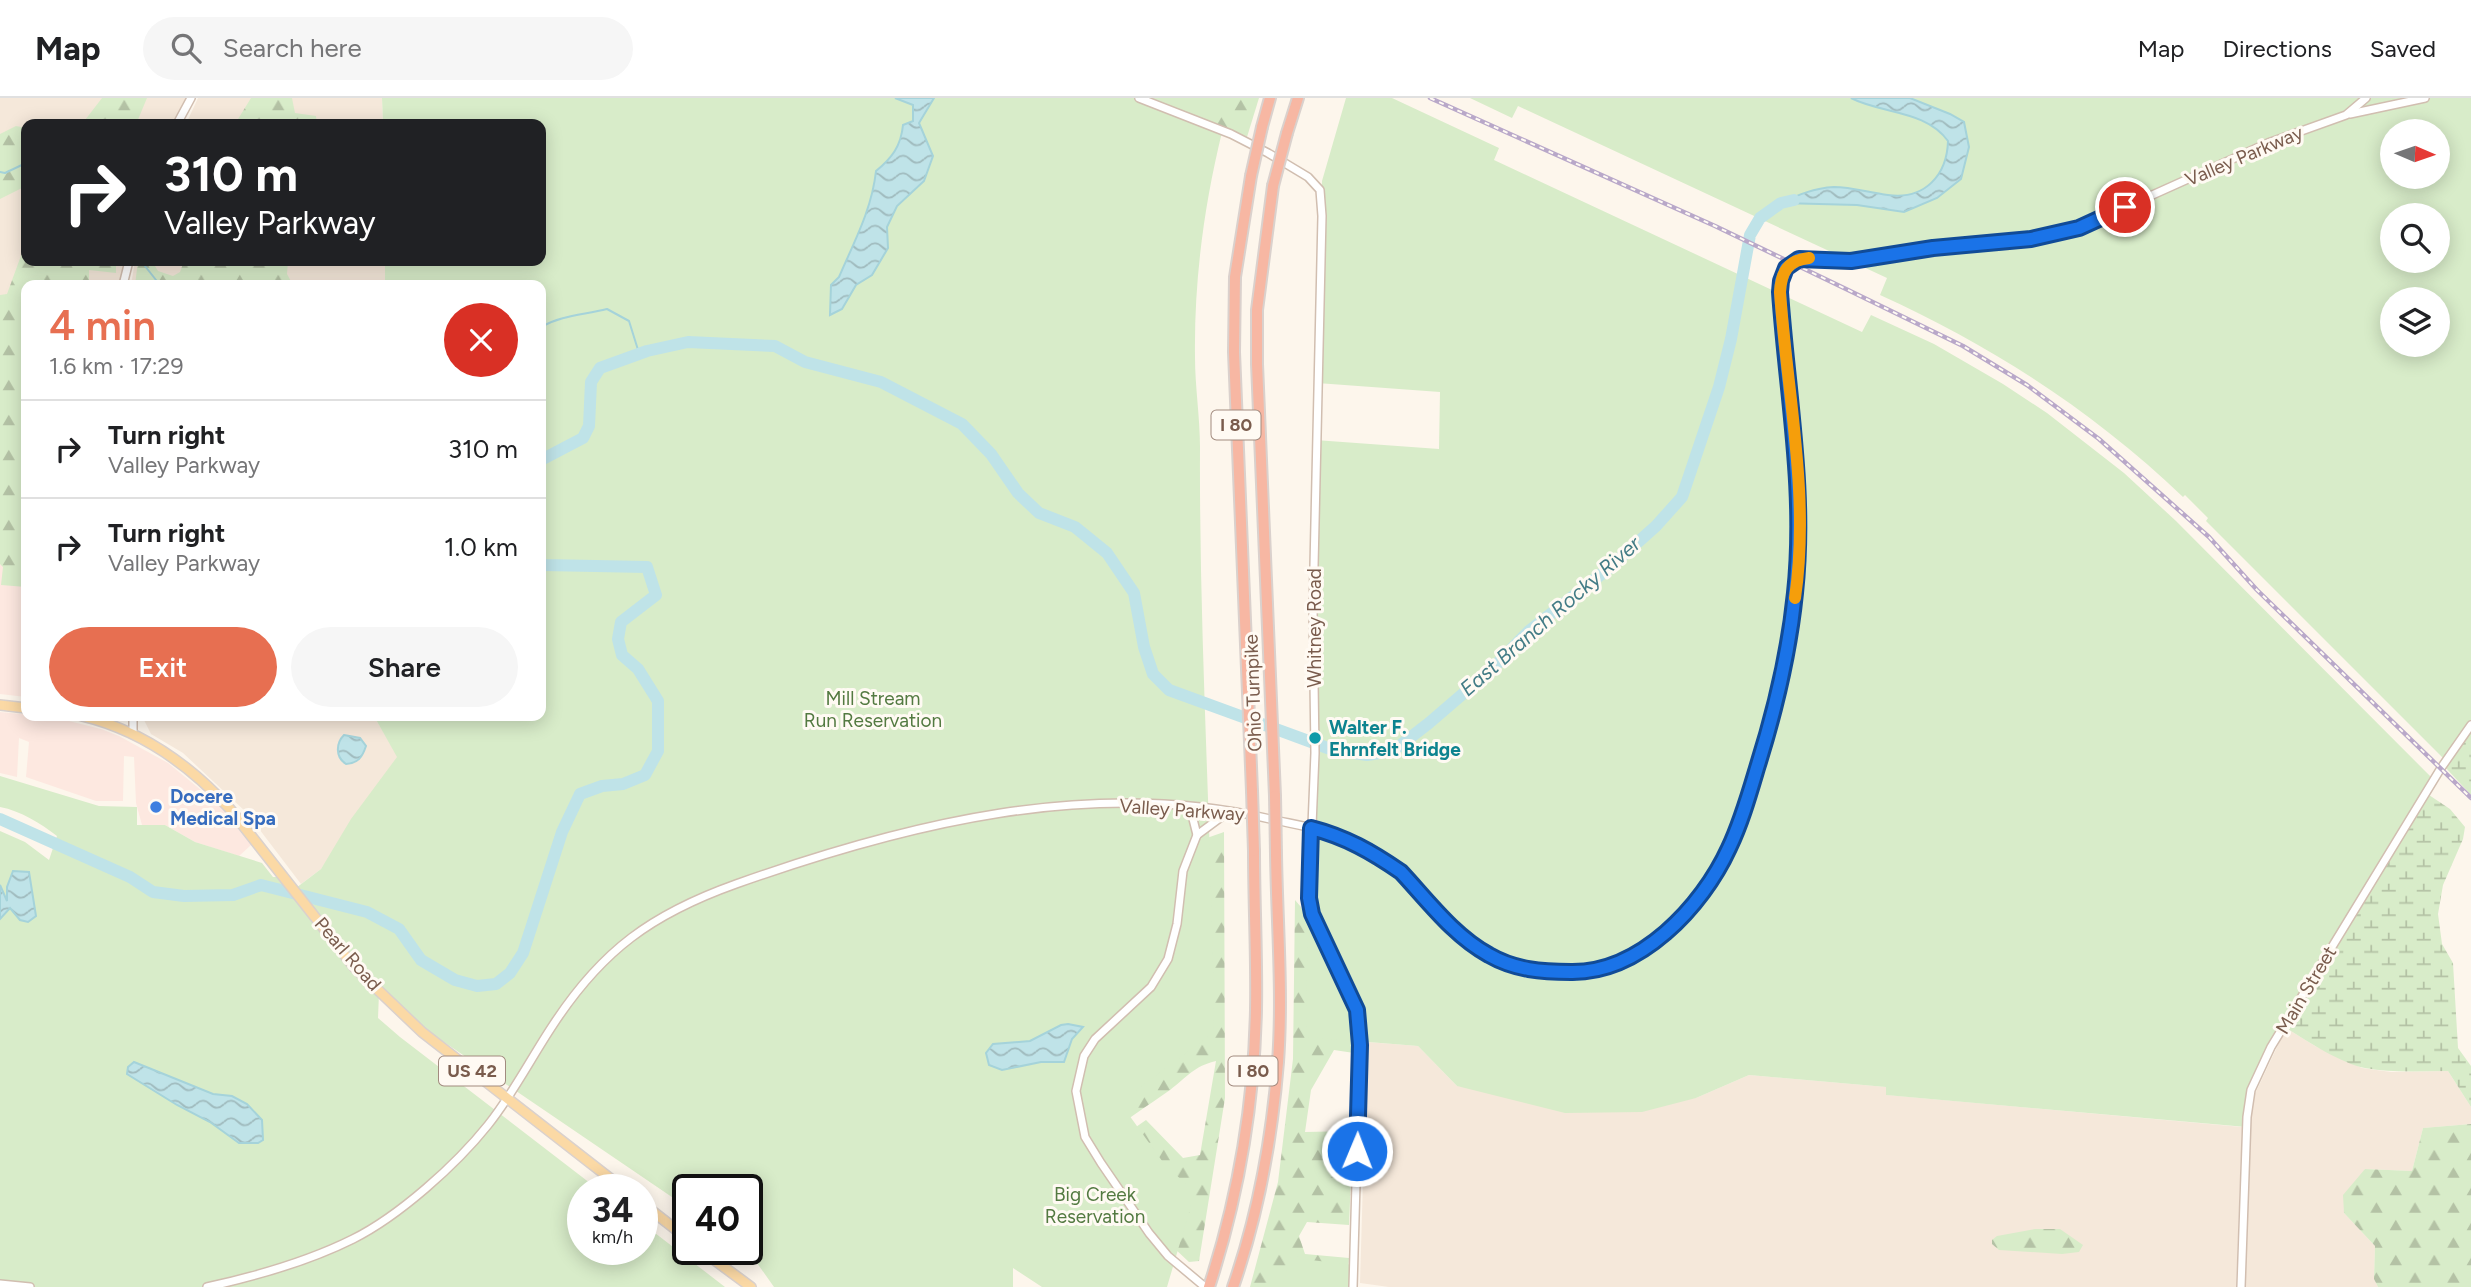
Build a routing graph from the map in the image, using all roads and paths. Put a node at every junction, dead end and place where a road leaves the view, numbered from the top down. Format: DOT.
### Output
graph roads {
  1 [pos="191,98"];
  2 [pos="1139,98"];
  3 [pos="1270,98"];
  4 [pos="1298,98"];
  5 [pos="2366,98"];
  6 [pos="2425,98"];
  7 [pos="2386,102"];
  8 [pos="2346,116"];
  9 [pos="180,119"];
  10 [pos="0,705"];
  11 [pos="21,707"];
  12 [pos="96,721"];
  13 [pos="133,721"];
  14 [pos="2471,725"];
  15 [pos="133,734"];
  16 [pos="1191,807"];
  17 [pos="1228,811"];
  18 [pos="1311,828"];
  19 [pos="1197,835"];
  20 [pos="507,1098"];
  21 [pos="604,1174"];
  22 [pos="658,1216"];
  23 [pos="672,1226"];
  24 [pos="721,1265"];
  25 [pos="0,1284"];
  26 [pos="20,1287"];
  27 [pos="30,1287"];
  28 [pos="207,1287"];
  29 [pos="751,1287"];
  30 [pos="1207,1287"];
  31 [pos="1233,1287"];
  32 [pos="1353,1287"];
  33 [pos="2241,1287"];
  1 -- 9 [label="street"];
  2 -- 18 [label="street, Whitney Road"];
  3 -- 30 [label="highway, Ohio Turnpike / I 80, bridge"];
  4 -- 31 [label="highway, Ohio Turnpike / I 80, bridge"];
  5 -- 8 [label="street, Valley Parkway"];
  6 -- 7 [label="street"];
  7 -- 8 [label="street"];
  8 -- 18 [label="street, Valley Parkway"];
  10 -- 11 [label="main road"];
  12 -- 15 [label="main road, Pearl Road / US 42"];
  13 -- 15 [label="street"];
  14 -- 33 [label="street, Main Street"];
  15 -- 20 [label="main road, Pearl Road / US 42"];
  16 -- 17 [label="street, Valley Parkway"];
  16 -- 19 [label="street"];
  16 -- 20 [label="street, Valley Parkway"];
  17 -- 18 [label="street, Valley Parkway"];
  17 -- 19 [label="street"];
  18 -- 32 [label="street, Whitney Road"];
  19 -- 30 [label="street"];
  20 -- 21 [label="main road, Pearl Road / US 42"];
  20 -- 28 [label="street, Valley Parkway"];
  22 -- 23 [label="main road"];
  24 -- 29 [label="main road"];
  25 -- 26 [label="street"];
  26 -- 27 [label="street"];
}
